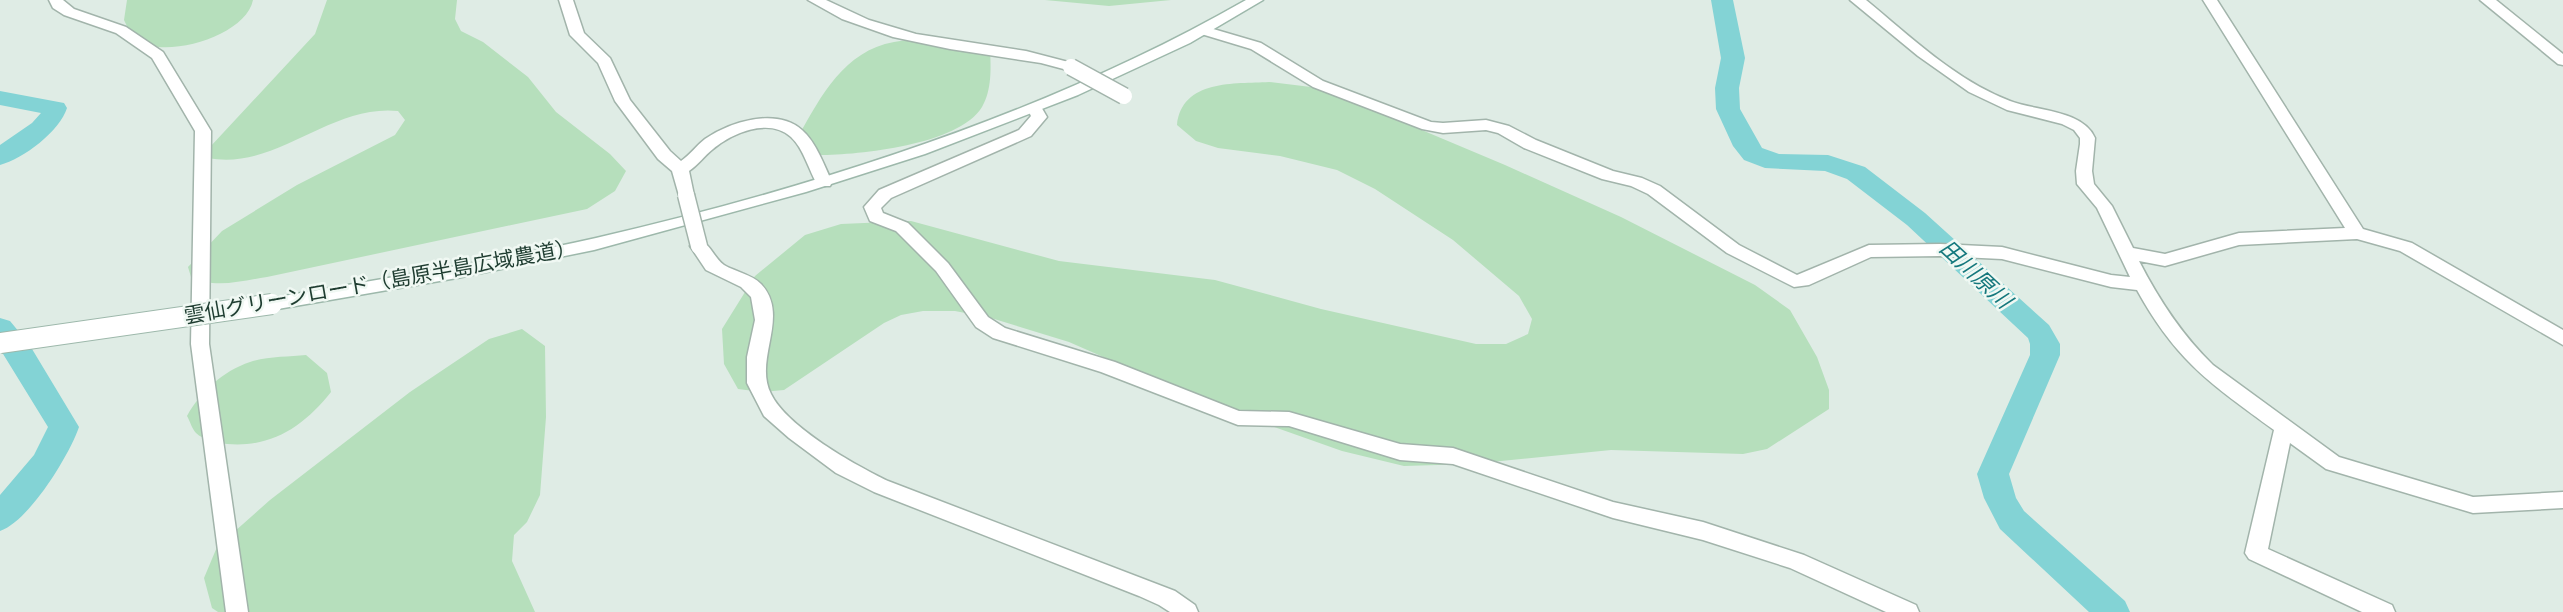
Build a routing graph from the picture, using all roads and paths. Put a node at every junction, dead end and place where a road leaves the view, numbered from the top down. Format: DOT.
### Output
graph roads {
  1 [pos="56,0"];
  2 [pos="566,0"];
  3 [pos="816,0"];
  4 [pos="1256,0"];
  5 [pos="1857,0"];
  6 [pos="2210,0"];
  7 [pos="2487,0"];
  8 [pos="1203,30"];
  9 [pos="2563,61"];
  10 [pos="1124,96"];
  11 [pos="1035,108"];
  12 [pos="680,169"];
  13 [pos="824,182"];
  14 [pos="2357,233"];
  15 [pos="2127,254"];
  16 [pos="2143,285"];
  17 [pos="2563,338"];
  18 [pos="0,343"];
  19 [pos="2284,427"];
  20 [pos="2563,500"];
  21 [pos="237,612"];
  22 [pos="1187,612"];
  23 [pos="1908,612"];
  24 [pos="2384,612"];
  1 -- 21 [label="street"];
  2 -- 12 [label="street"];
  3 -- 10 [label="street, bridge"];
  4 -- 8 [label="street, 雲仙グリーンロード（島原半島広域農道）"];
  5 -- 15 [label="street"];
  6 -- 14 [label="street"];
  7 -- 9 [label="street"];
  8 -- 11 [label="street, 雲仙グリーンロード（島原半島広域農道）"];
  8 -- 16 [label="street"];
  11 -- 13 [label="street, 雲仙グリーンロード（島原半島広域農道）"];
  11 -- 23 [label="street"];
  12 -- 13 [label="street"];
  12 -- 22 [label="street, bridge"];
  13 -- 18 [label="street, 雲仙グリーンロード（島原半島広域農道）, bridge"];
  14 -- 15 [label="street"];
  14 -- 17 [label="street"];
  15 -- 16 [label="street"];
  16 -- 19 [label="street"];
  19 -- 20 [label="street"];
  19 -- 24 [label="street"];
}
